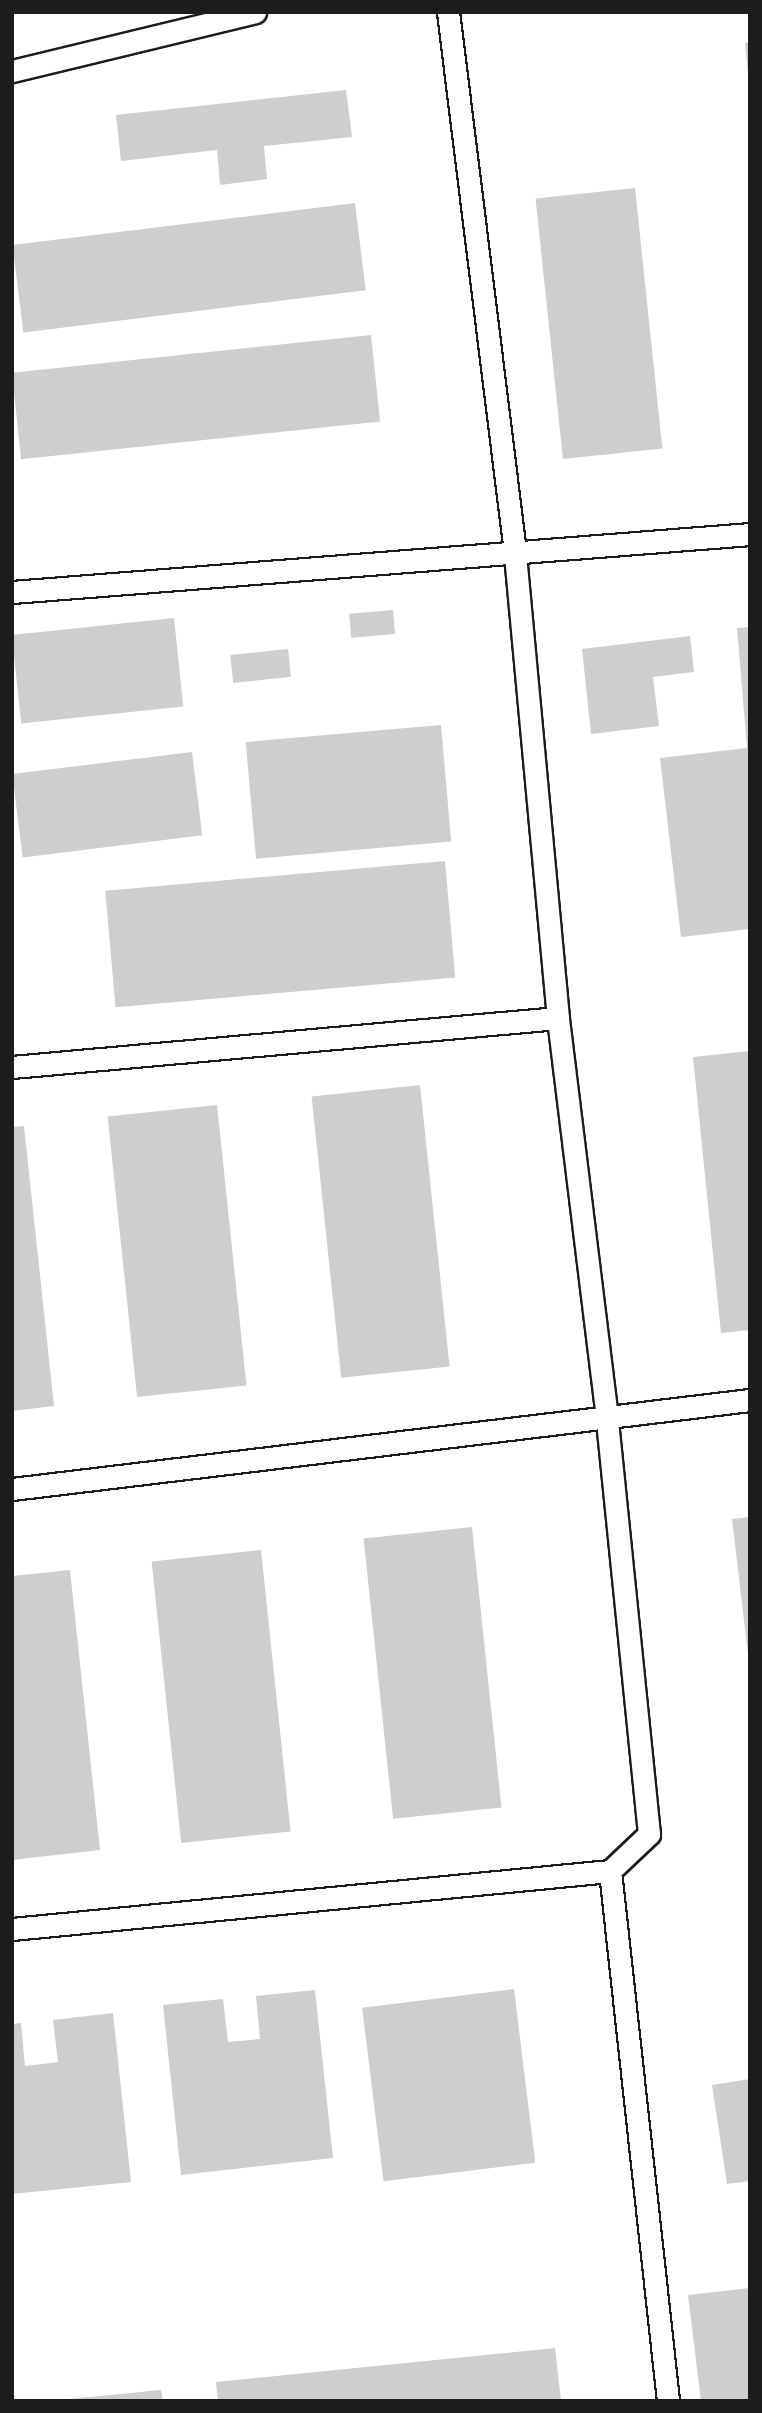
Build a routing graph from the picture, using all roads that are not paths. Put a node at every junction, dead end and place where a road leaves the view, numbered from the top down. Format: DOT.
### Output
graph roads {
  1 [pos="255,12"];
  2 [pos="448,12"];
  3 [pos="12,71"];
  4 [pos="750,534"];
  5 [pos="515,552"];
  6 [pos="12,592"];
  7 [pos="558,1018"];
  8 [pos="12,1068"];
  9 [pos="750,1400"];
  10 [pos="607,1418"];
  11 [pos="12,1489"];
  12 [pos="610,1871"];
  13 [pos="12,1929"];
  14 [pos="668,2401"];
  1 -- 3 [label="lane"];
  2 -- 5 [label="lane"];
  4 -- 5 [label="lane"];
  5 -- 6 [label="lane"];
  5 -- 7 [label="lane"];
  7 -- 8 [label="lane"];
  7 -- 10 [label="lane"];
  9 -- 10 [label="lane"];
  10 -- 11 [label="lane"];
  10 -- 12 [label="lane"];
  12 -- 13 [label="lane"];
  12 -- 14 [label="lane"];
}
